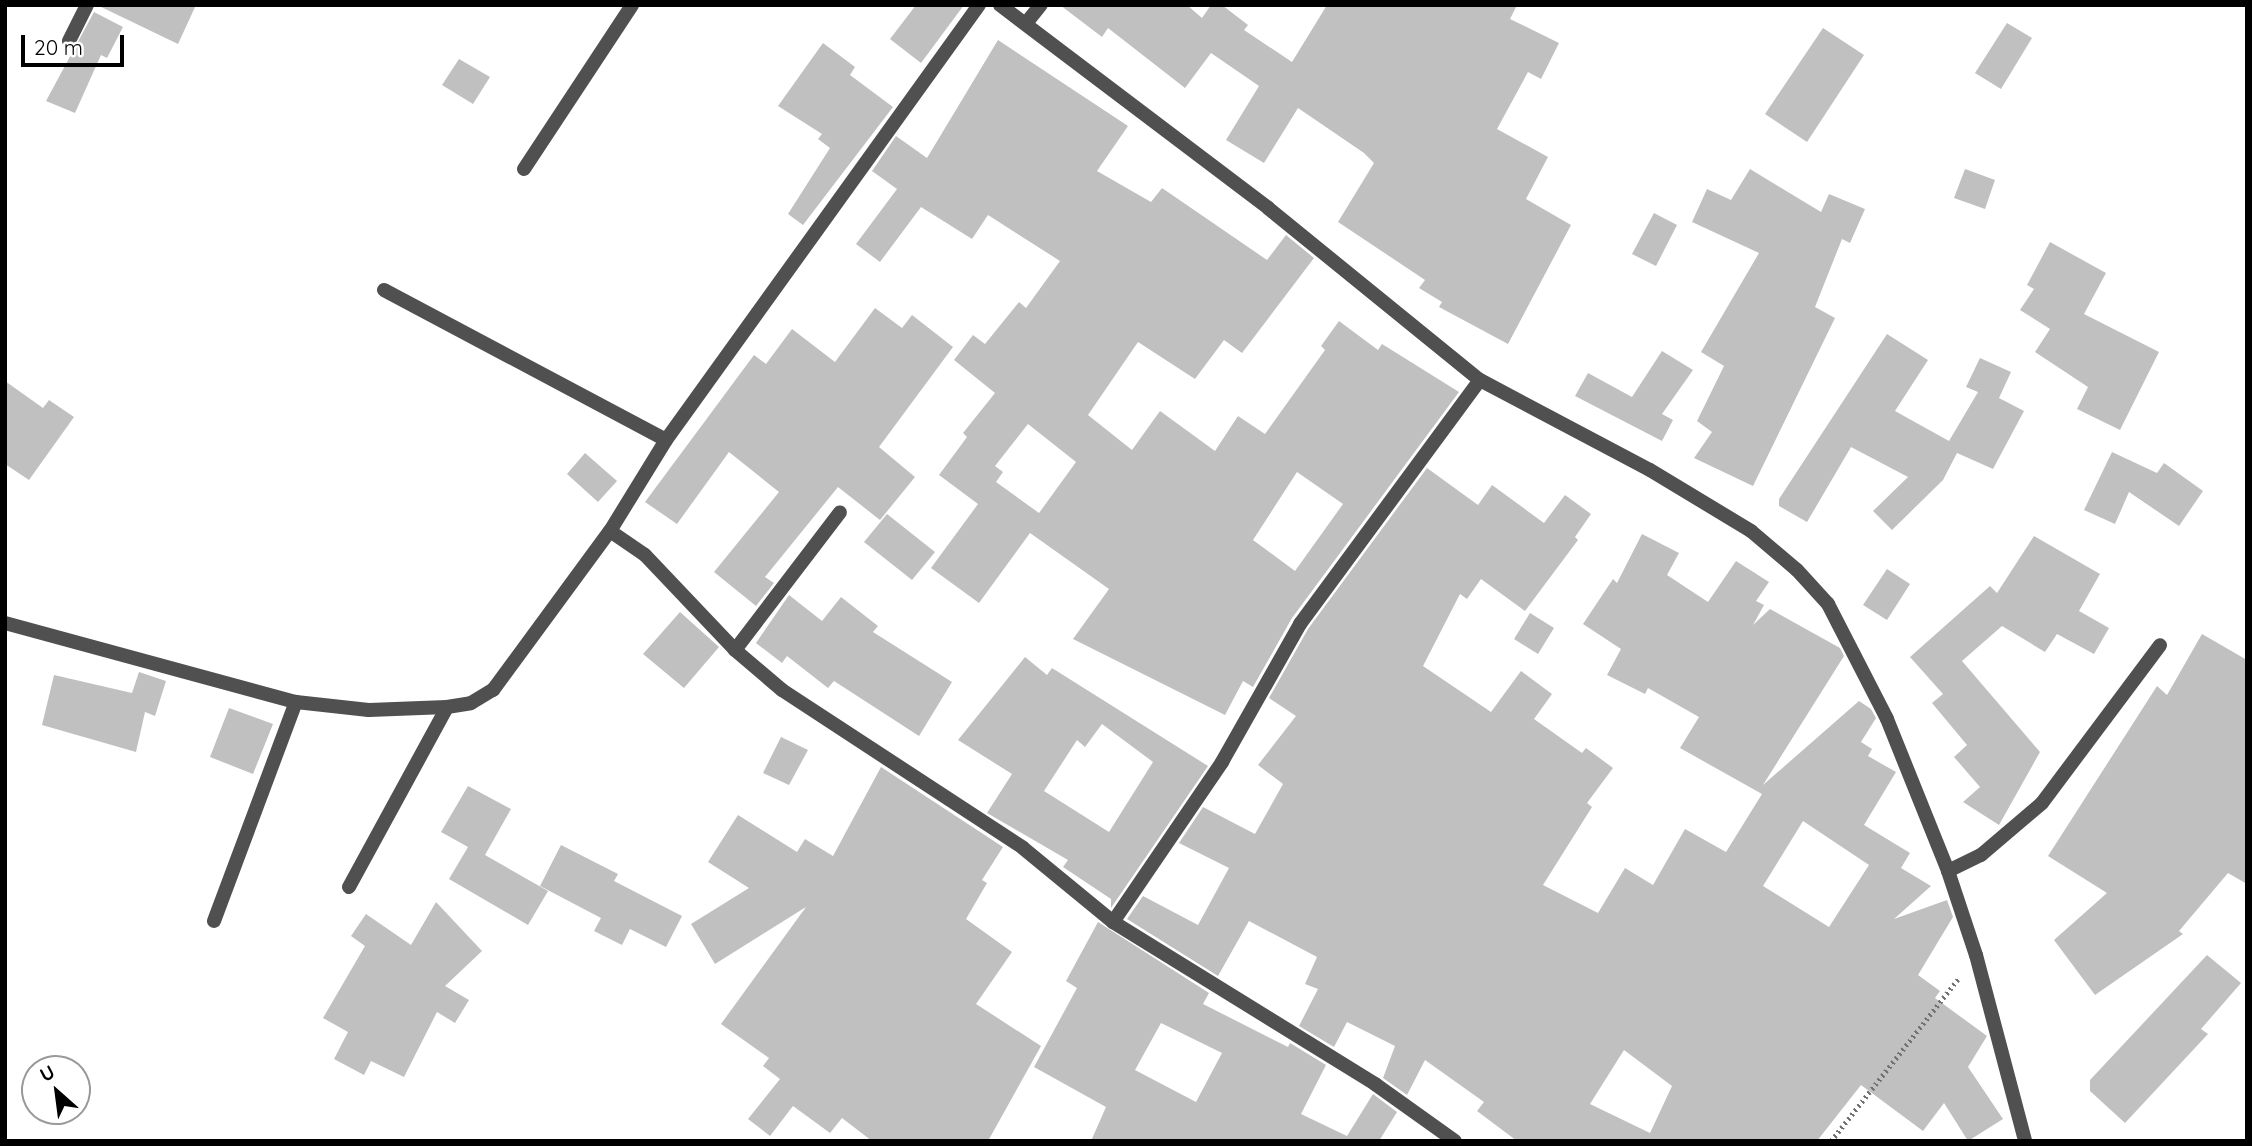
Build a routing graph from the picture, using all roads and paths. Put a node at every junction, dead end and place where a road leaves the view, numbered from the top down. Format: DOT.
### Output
graph roads {
  1 [pos="87,5"];
  2 [pos="632,5"];
  3 [pos="979,5"];
  4 [pos="1000,5"];
  5 [pos="1041,5"];
  6 [pos="1027,22"];
  7 [pos="69,41"];
  8 [pos="524,169"];
  9 [pos="384,290"];
  10 [pos="1480,380"];
  11 [pos="666,440"];
  12 [pos="840,512"];
  13 [pos="610,531"];
  14 [pos="5,624"];
  15 [pos="2160,645"];
  16 [pos="734,650"];
  17 [pos="296,702"];
  18 [pos="447,707"];
  19 [pos="1948,871"];
  20 [pos="349,887"];
  21 [pos="214,921"];
  22 [pos="1113,922"];
  23 [pos="1976,955"];
  24 [pos="1455,1141"];
  25 [pos="1831,1141"];
  26 [pos="2025,1141"];
  1 -- 7 [label="street"];
  2 -- 8 [label="street"];
  3 -- 11 [label="street"];
  4 -- 6 [label="street"];
  5 -- 6 [label="street"];
  6 -- 10 [label="street"];
  9 -- 11 [label="street"];
  10 -- 19 [label="street"];
  10 -- 22 [label="street"];
  11 -- 13 [label="street"];
  12 -- 16 [label="street"];
  13 -- 16 [label="street"];
  13 -- 18 [label="street"];
  14 -- 17 [label="street"];
  15 -- 19 [label="street"];
  16 -- 22 [label="street"];
  17 -- 18 [label="street"];
  17 -- 21 [label="street"];
  18 -- 20 [label="street"];
  19 -- 23 [label="street"];
  22 -- 24 [label="street"];
  23 -- 25 [label="path"];
  23 -- 26 [label="street"];
}
